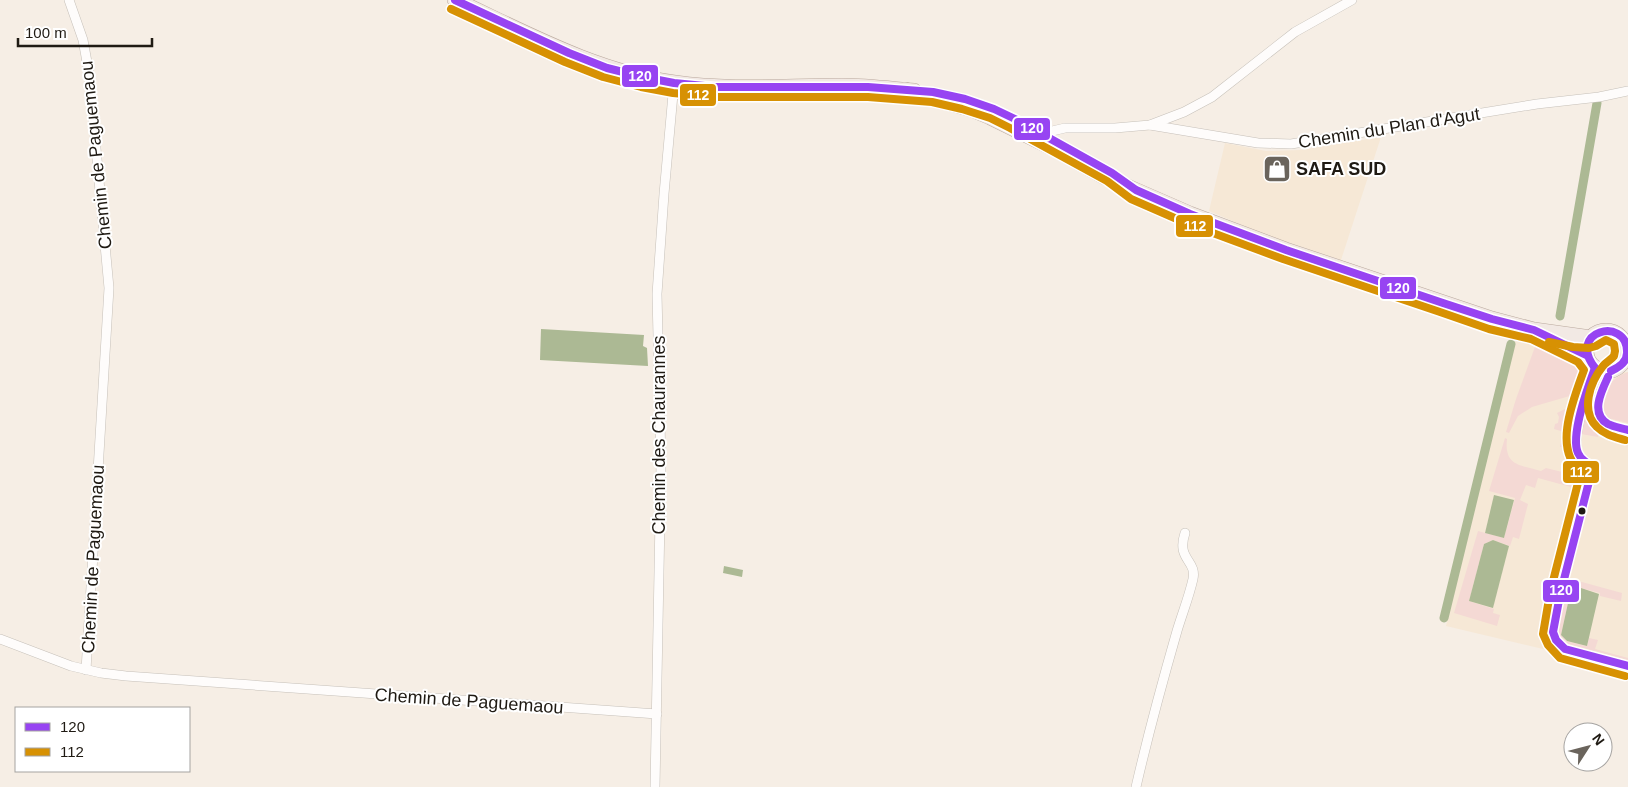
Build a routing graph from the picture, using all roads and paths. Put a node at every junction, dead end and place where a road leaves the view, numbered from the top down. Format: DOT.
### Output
graph roads {
  1 [pos="69,0"];
  2 [pos="455,0"];
  3 [pos="1352,0"];
  4 [pos="674,83"];
  5 [pos="905,90"];
  6 [pos="1628,91"];
  7 [pos="990,117"];
  8 [pos="1150,125"];
  9 [pos="1045,135"];
  10 [pos="1136,190"];
  11 [pos="1534,330"];
  12 [pos="1591,338"];
  13 [pos="1626,342"];
  14 [pos="1586,355"];
  15 [pos="1595,368"];
  16 [pos="1620,368"];
  17 [pos="1628,430"];
  18 [pos="1593,466"];
  19 [pos="1185,533"];
  20 [pos="0,639"];
  21 [pos="86,670"];
  22 [pos="656,714"];
  23 [pos="655,787"];
  24 [pos="1136,787"];
  1 -- 21 [label="street, Chemin de Paguemaou"];
  2 -- 4 [label="main road"];
  3 -- 8 [label="street"];
  4 -- 5 [label="main road"];
  4 -- 22 [label="street, Chemin des Chaurannes"];
  5 -- 7 [label="main road"];
  5 -- 9 [label="main road"];
  6 -- 8 [label="street, Chemin du Plan d'Agut"];
  7 -- 9 [label="street"];
  7 -- 10 [label="main road"];
  8 -- 9 [label="street"];
  9 -- 10 [label="main road"];
  10 -- 11 [label="main road"];
  11 -- 12 [label="main road"];
  11 -- 14 [label="main road"];
  12 -- 13 [label="main road"];
  12 -- 14 [label="main road"];
  13 -- 16 [label="main road"];
  14 -- 15 [label="main road"];
  15 -- 16 [label="main road"];
  15 -- 18 [label="street"];
  16 -- 17 [label="street"];
  19 -- 24 [label="street"];
  20 -- 21 [label="street"];
  21 -- 22 [label="street, Chemin de Paguemaou"];
  22 -- 23 [label="street, Chemin des Chaurannes"];
}
